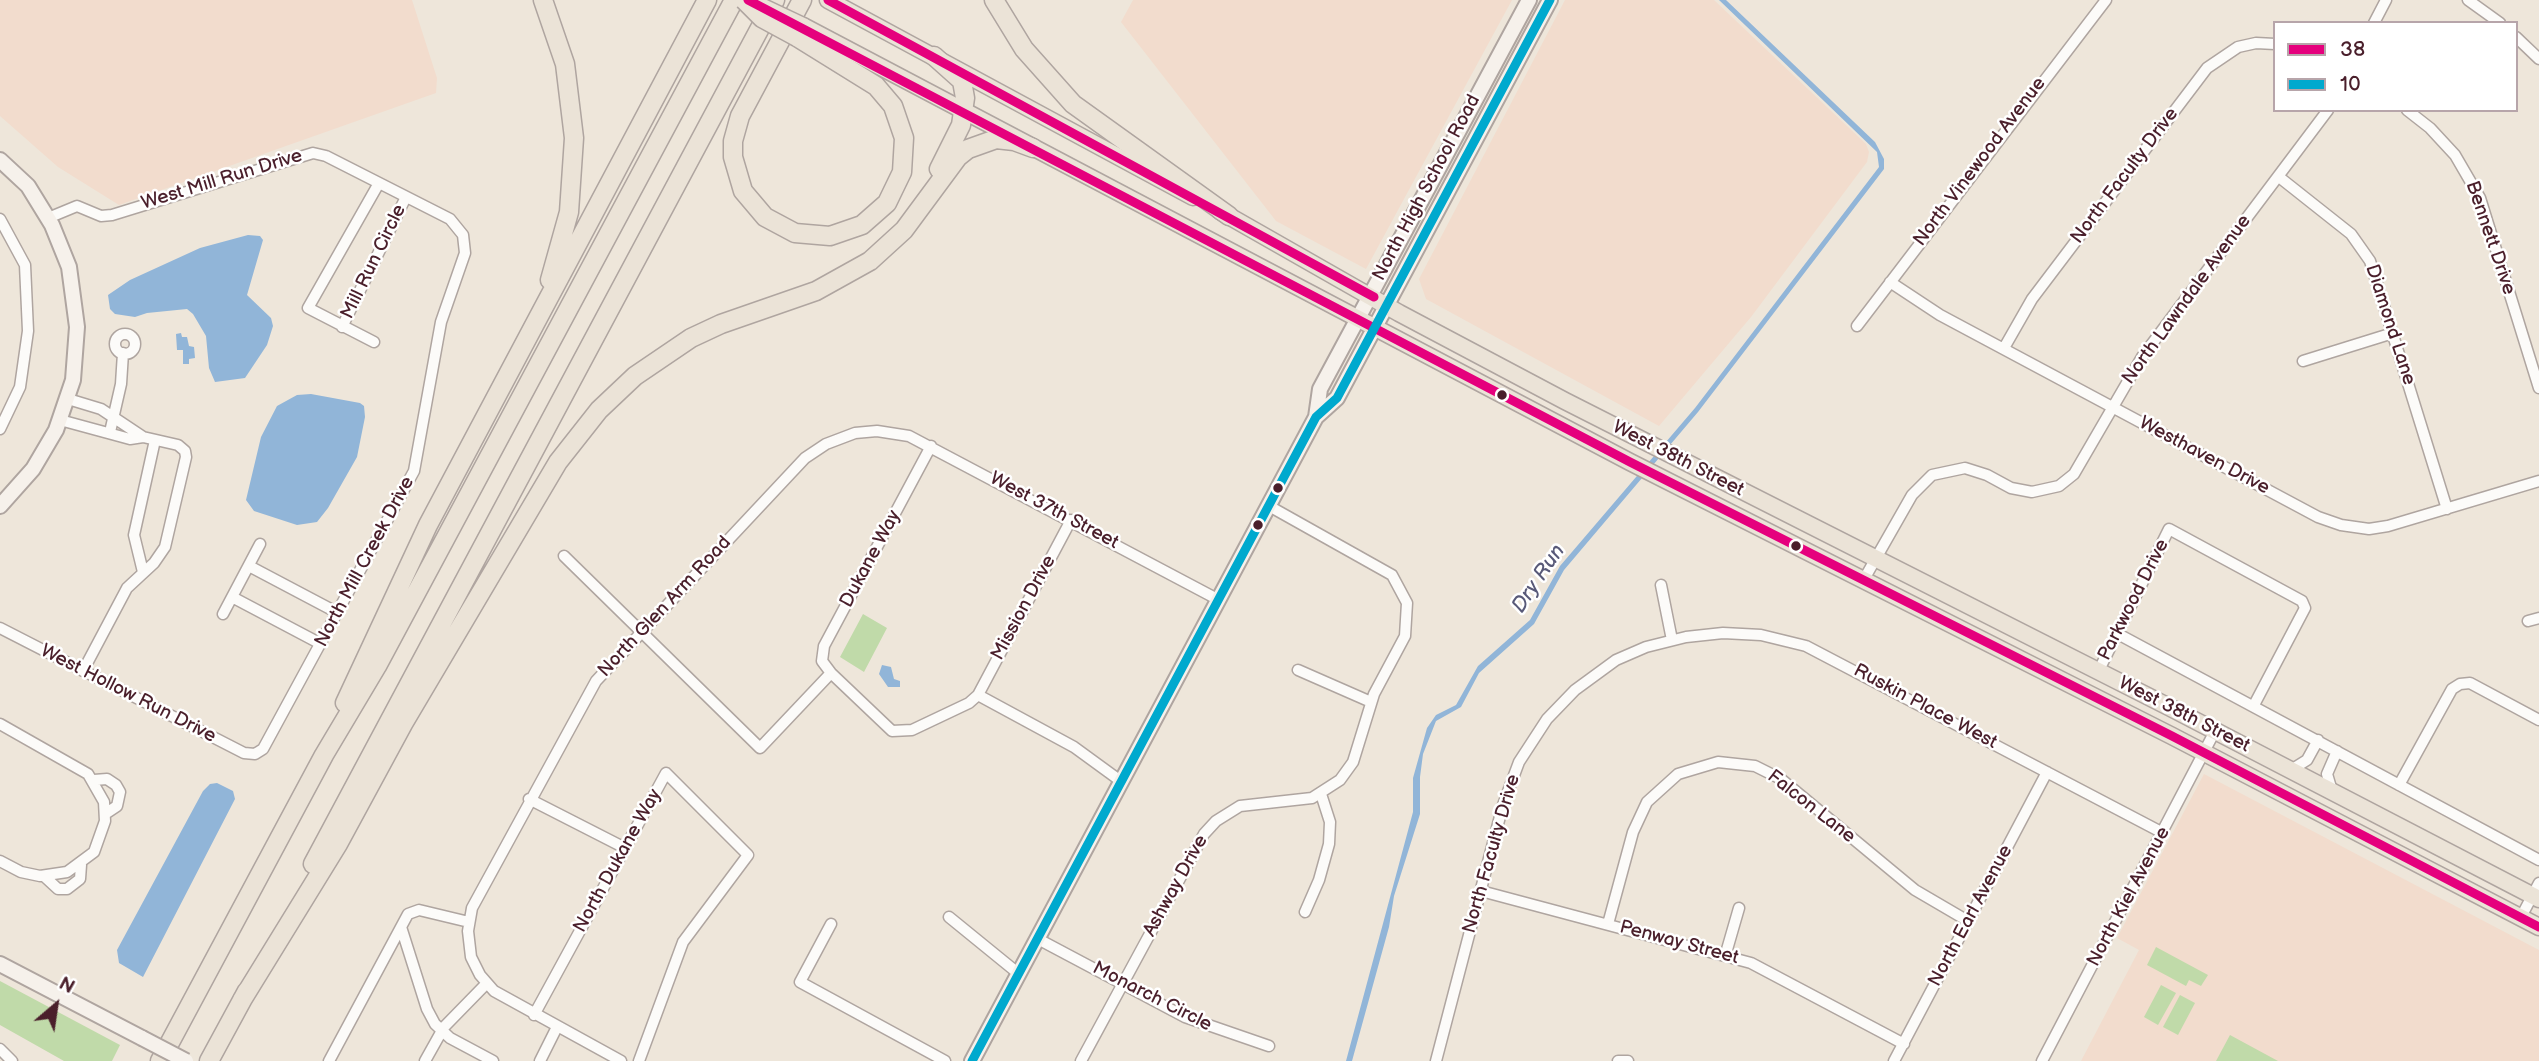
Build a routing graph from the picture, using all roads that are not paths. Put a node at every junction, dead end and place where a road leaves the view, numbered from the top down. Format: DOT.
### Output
graph roads {
  1 [pos="543,0"];
  2 [pos="707,0"];
  3 [pos="734,0"];
  4 [pos="746,0"];
  5 [pos="775,0"];
  6 [pos="802,0"];
  7 [pos="828,0"];
  8 [pos="994,0"];
  9 [pos="1529,0"];
  10 [pos="1549,0"];
  11 [pos="2106,0"];
  12 [pos="2386,0"];
  13 [pos="2468,0"];
  14 [pos="2375,21"];
  15 [pos="2497,21"];
  16 [pos="800,32"];
  17 [pos="2518,39"];
  18 [pos="2273,44"];
  19 [pos="934,56"];
  20 [pos="2539,59"];
  21 [pos="964,111"];
  22 [pos="2327,112"];
  23 [pos="2410,112"];
  24 [pos="1033,148"];
  25 [pos="0,160"];
  26 [pos="2279,177"];
  27 [pos="379,183"];
  28 [pos="406,197"];
  29 [pos="928,198"];
  30 [pos="1229,216"];
  31 [pos="48,218"];
  32 [pos="0,219"];
  33 [pos="463,235"];
  34 [pos="1890,282"];
  35 [pos="1370,294"];
  36 [pos="1386,306"];
  37 [pos="1357,319"];
  38 [pos="1857,326"];
  39 [pos="342,327"];
  40 [pos="1374,328"];
  41 [pos="2393,333"];
  42 [pos="374,342"];
  43 [pos="524,342"];
  44 [pos="2004,348"];
  45 [pos="123,353"];
  46 [pos="2303,361"];
  47 [pos="2539,388"];
  48 [pos="68,399"];
  49 [pos="2112,406"];
  50 [pos="113,416"];
  51 [pos="1316,416"];
  52 [pos="60,420"];
  53 [pos="0,429"];
  54 [pos="110,432"];
  55 [pos="885,432"];
  56 [pos="143,437"];
  57 [pos="155,440"];
  58 [pos="931,446"];
  59 [pos="2539,481"];
  60 [pos="0,506"];
  61 [pos="1269,506"];
  62 [pos="2447,509"];
  63 [pos="1071,520"];
  64 [pos="260,544"];
  65 [pos="564,556"];
  66 [pos="1874,559"];
  67 [pos="249,566"];
  68 [pos="143,572"];
  69 [pos="1863,581"];
  70 [pos="1661,585"];
  71 [pos="232,597"];
  72 [pos="1219,600"];
  73 [pos="338,613"];
  74 [pos="223,614"];
  75 [pos="0,628"];
  76 [pos="642,632"];
  77 [pos="2118,634"];
  78 [pos="1672,640"];
  79 [pos="321,644"];
  80 [pos="1298,670"];
  81 [pos="83,671"];
  82 [pos="2098,672"];
  83 [pos="831,673"];
  84 [pos="978,695"];
  85 [pos="1371,702"];
  86 [pos="2254,705"];
  87 [pos="2539,720"];
  88 [pos="0,724"];
  89 [pos="2215,731"];
  90 [pos="2318,740"];
  91 [pos="2337,751"];
  92 [pos="257,753"];
  93 [pos="2204,753"];
  94 [pos="324,754"];
  95 [pos="2291,770"];
  96 [pos="2047,772"];
  97 [pos="94,780"];
  98 [pos="1122,782"];
  99 [pos="2399,785"];
  100 [pos="2332,791"];
  101 [pos="1321,794"];
  102 [pos="530,799"];
  103 [pos="105,814"];
  104 [pos="2163,833"];
  105 [pos="625,848"];
  106 [pos="2539,860"];
  107 [pos="0,861"];
  108 [pos="81,865"];
  109 [pos="45,877"];
  110 [pos="1481,891"];
  111 [pos="2537,893"];
  112 [pos="1739,908"];
  113 [pos="1305,912"];
  114 [pos="949,917"];
  115 [pos="2521,917"];
  116 [pos="1968,921"];
  117 [pos="469,922"];
  118 [pos="831,924"];
  119 [pos="1608,924"];
  120 [pos="401,927"];
  121 [pos="2539,927"];
  122 [pos="1038,939"];
  123 [pos="1726,953"];
  124 [pos="0,964"];
  125 [pos="1019,975"];
  126 [pos="1122,983"];
  127 [pos="487,984"];
  128 [pos="242,1000"];
  129 [pos="534,1015"];
  130 [pos="557,1027"];
  131 [pos="441,1032"];
  132 [pos="1904,1044"];
  133 [pos="1269,1046"];
  134 [pos="0,1049"];
  135 [pos="12,1061"];
  136 [pos="160,1061"];
  137 [pos="186,1061"];
  138 [pos="209,1061"];
  139 [pos="329,1061"];
  140 [pos="425,1061"];
  141 [pos="493,1061"];
  142 [pos="540,1061"];
  143 [pos="621,1061"];
  144 [pos="639,1061"];
  145 [pos="945,1061"];
  146 [pos="972,1061"];
  147 [pos="1081,1061"];
  148 [pos="1436,1061"];
  149 [pos="1618,1061"];
  150 [pos="1628,1061"];
  151 [pos="1894,1061"];
  152 [pos="2042,1061"];
  1 -- 43 [label="highway"];
  2 -- 43 [label="highway"];
  3 -- 94 [label="highway"];
  4 -- 16 [label="highway, bridge"];
  5 -- 128 [label="highway"];
  6 -- 16 [label="highway"];
  7 -- 19 [label="main road, West 38th Street"];
  8 -- 30 [label="highway"];
  9 -- 35 [label="street, North High School Road"];
  10 -- 36 [label="street, North High School Road"];
  11 -- 34 [label="street, North Vinewood Avenue"];
  12 -- 14 [label="street"];
  13 -- 15 [label="street"];
  16 -- 21 [label="main road, West 38th Street"];
  17 -- 20 [label="street"];
  18 -- 44 [label="street, North Faculty Drive"];
  19 -- 21 [label="highway"];
  19 -- 30 [label="main road, West 38th Street"];
  21 -- 24 [label="main road, West 38th Street"];
  21 -- 29 [label="highway"];
  22 -- 26 [label="street, North Lawndale Avenue"];
  23 -- 47 [label="street, Bennett Drive"];
  24 -- 29 [label="highway"];
  24 -- 37 [label="main road, West 38th Street"];
  25 -- 31 [label="street"];
  26 -- 41 [label="street, Diamond Lane"];
  26 -- 49 [label="street, North Lawndale Avenue"];
  27 -- 28 [label="street, West Mill Run Drive"];
  27 -- 31 [label="street, West Mill Run Drive"];
  27 -- 39 [label="street, Mill Run Circle"];
  28 -- 33 [label="street, West Mill Run Drive"];
  28 -- 39 [label="street, Mill Run Circle"];
  29 -- 128 [label="highway"];
  30 -- 35 [label="main road, West 38th Street"];
  31 -- 48 [label="street"];
  32 -- 53 [label="street"];
  33 -- 73 [label="street, North Mill Creek Drive"];
  34 -- 38 [label="street, North Vinewood Avenue"];
  34 -- 44 [label="street, Westhaven Drive"];
  35 -- 36 [label="main road, West 38th Street"];
  35 -- 37 [label="street, North High School Road"];
  36 -- 40 [label="street, North High School Road"];
  36 -- 66 [label="main road, West 38th Street"];
  37 -- 40 [label="main road, West 38th Street"];
  37 -- 51 [label="street, North High School Road"];
  39 -- 42 [label="street, Mill Run Circle"];
  40 -- 51 [label="street, North High School Road"];
  40 -- 69 [label="main road, West 38th Street"];
  41 -- 46 [label="street"];
  41 -- 62 [label="street, Diamond Lane"];
  43 -- 94 [label="highway"];
  44 -- 49 [label="street, Westhaven Drive"];
  45 -- 50 [label="street"];
  48 -- 50 [label="street"];
  48 -- 52 [label="street"];
  49 -- 62 [label="street, Westhaven Drive"];
  49 -- 66 [label="street, North Lawndale Avenue"];
  50 -- 54 [label="street"];
  50 -- 56 [label="street"];
  51 -- 61 [label="street, North High School Road"];
  52 -- 54 [label="street"];
  52 -- 60 [label="street"];
  54 -- 56 [label="street"];
  55 -- 58 [label="street, West 37th Street"];
  55 -- 76 [label="street, North Glen Arm Road"];
  56 -- 57 [label="street"];
  57 -- 68 [label="street"];
  57 -- 68 [label="street"];
  58 -- 63 [label="street, West 37th Street"];
  58 -- 83 [label="street, Dukane Way"];
  59 -- 62 [label="street, Westhaven Drive"];
  61 -- 72 [label="street, North High School Road"];
  61 -- 85 [label="street, Ashway Drive"];
  63 -- 72 [label="street, West 37th Street"];
  63 -- 84 [label="street, Mission Drive"];
  64 -- 67 [label="street"];
  65 -- 76 [label="street"];
  66 -- 69 [label="street, North Lawndale Avenue"];
  66 -- 82 [label="main road, West 38th Street"];
  67 -- 71 [label="street"];
  67 -- 73 [label="street"];
  68 -- 81 [label="street"];
  69 -- 93 [label="main road, West 38th Street"];
  70 -- 78 [label="street"];
  71 -- 74 [label="street"];
  71 -- 79 [label="street"];
  72 -- 98 [label="street, North High School Road"];
  73 -- 79 [label="street, North Mill Creek Drive"];
  75 -- 81 [label="street, West Hollow Run Drive"];
  76 -- 83 [label="street"];
  76 -- 102 [label="street, North Glen Arm Road"];
  77 -- 82 [label="street, Parkwood Drive"];
  77 -- 86 [label="street"];
  77 -- 86 [label="street, Parkwood Drive"];
  78 -- 96 [label="street, Ruskin Place West"];
  78 -- 110 [label="street, North Faculty Drive"];
  79 -- 92 [label="street, North Mill Creek Drive"];
  80 -- 85 [label="street"];
  81 -- 92 [label="street, West Hollow Run Drive"];
  82 -- 89 [label="main road, West 38th Street"];
  83 -- 84 [label="street"];
  84 -- 98 [label="street"];
  85 -- 101 [label="street, Ashway Drive"];
  86 -- 90 [label="street"];
  87 -- 99 [label="street"];
  88 -- 97 [label="street"];
  89 -- 93 [label="street, North Kiel Avenue"];
  89 -- 95 [label="main road, West 38th Street"];
  90 -- 91 [label="street"];
  90 -- 95 [label="street"];
  91 -- 99 [label="street"];
  91 -- 100 [label="street"];
  93 -- 104 [label="street, North Kiel Avenue"];
  93 -- 115 [label="main road, West 38th Street"];
  94 -- 136 [label="highway"];
  95 -- 100 [label="main road, West 38th Street"];
  96 -- 104 [label="street, Ruskin Place West"];
  96 -- 116 [label="street, North Earl Avenue"];
  97 -- 103 [label="street"];
  97 -- 103 [label="street"];
  98 -- 122 [label="street, North High School Road"];
  99 -- 106 [label="street"];
  100 -- 111 [label="main road, West 38th Street"];
  101 -- 113 [label="street"];
  101 -- 126 [label="street, Ashway Drive"];
  102 -- 105 [label="street"];
  102 -- 117 [label="street, North Glen Arm Road"];
  103 -- 108 [label="street"];
  104 -- 152 [label="street, North Kiel Avenue"];
  105 -- 129 [label="street, North Dukane Way"];
  105 -- 144 [label="street, North Dukane Way"];
  107 -- 109 [label="street"];
  108 -- 109 [label="street"];
  108 -- 109 [label="street"];
  110 -- 119 [label="street, Penway Street"];
  110 -- 148 [label="street, North Faculty Drive"];
  111 -- 115 [label="street"];
  112 -- 123 [label="street"];
  114 -- 125 [label="street"];
  115 -- 121 [label="main road, West 38th Street"];
  116 -- 119 [label="street, Falcon Lane"];
  116 -- 132 [label="street, North Earl Avenue"];
  117 -- 120 [label="street"];
  117 -- 127 [label="street"];
  118 -- 145 [label="street"];
  119 -- 123 [label="street, Penway Street"];
  120 -- 131 [label="street"];
  120 -- 139 [label="street"];
  122 -- 125 [label="street, North High School Road"];
  122 -- 126 [label="street, Monarch Circle"];
  123 -- 132 [label="street, Penway Street"];
  124 -- 137 [label="street, bridge"];
  125 -- 146 [label="street, North High School Road"];
  126 -- 133 [label="street, Monarch Circle"];
  126 -- 147 [label="street, Ashway Drive"];
  127 -- 129 [label="street"];
  127 -- 131 [label="street"];
  128 -- 138 [label="highway"];
  129 -- 130 [label="street"];
  130 -- 142 [label="street"];
  130 -- 143 [label="street"];
  131 -- 140 [label="street"];
  131 -- 141 [label="street"];
  132 -- 151 [label="street, North Earl Avenue"];
  134 -- 135 [label="street"];
  149 -- 150 [label="street"];
}
